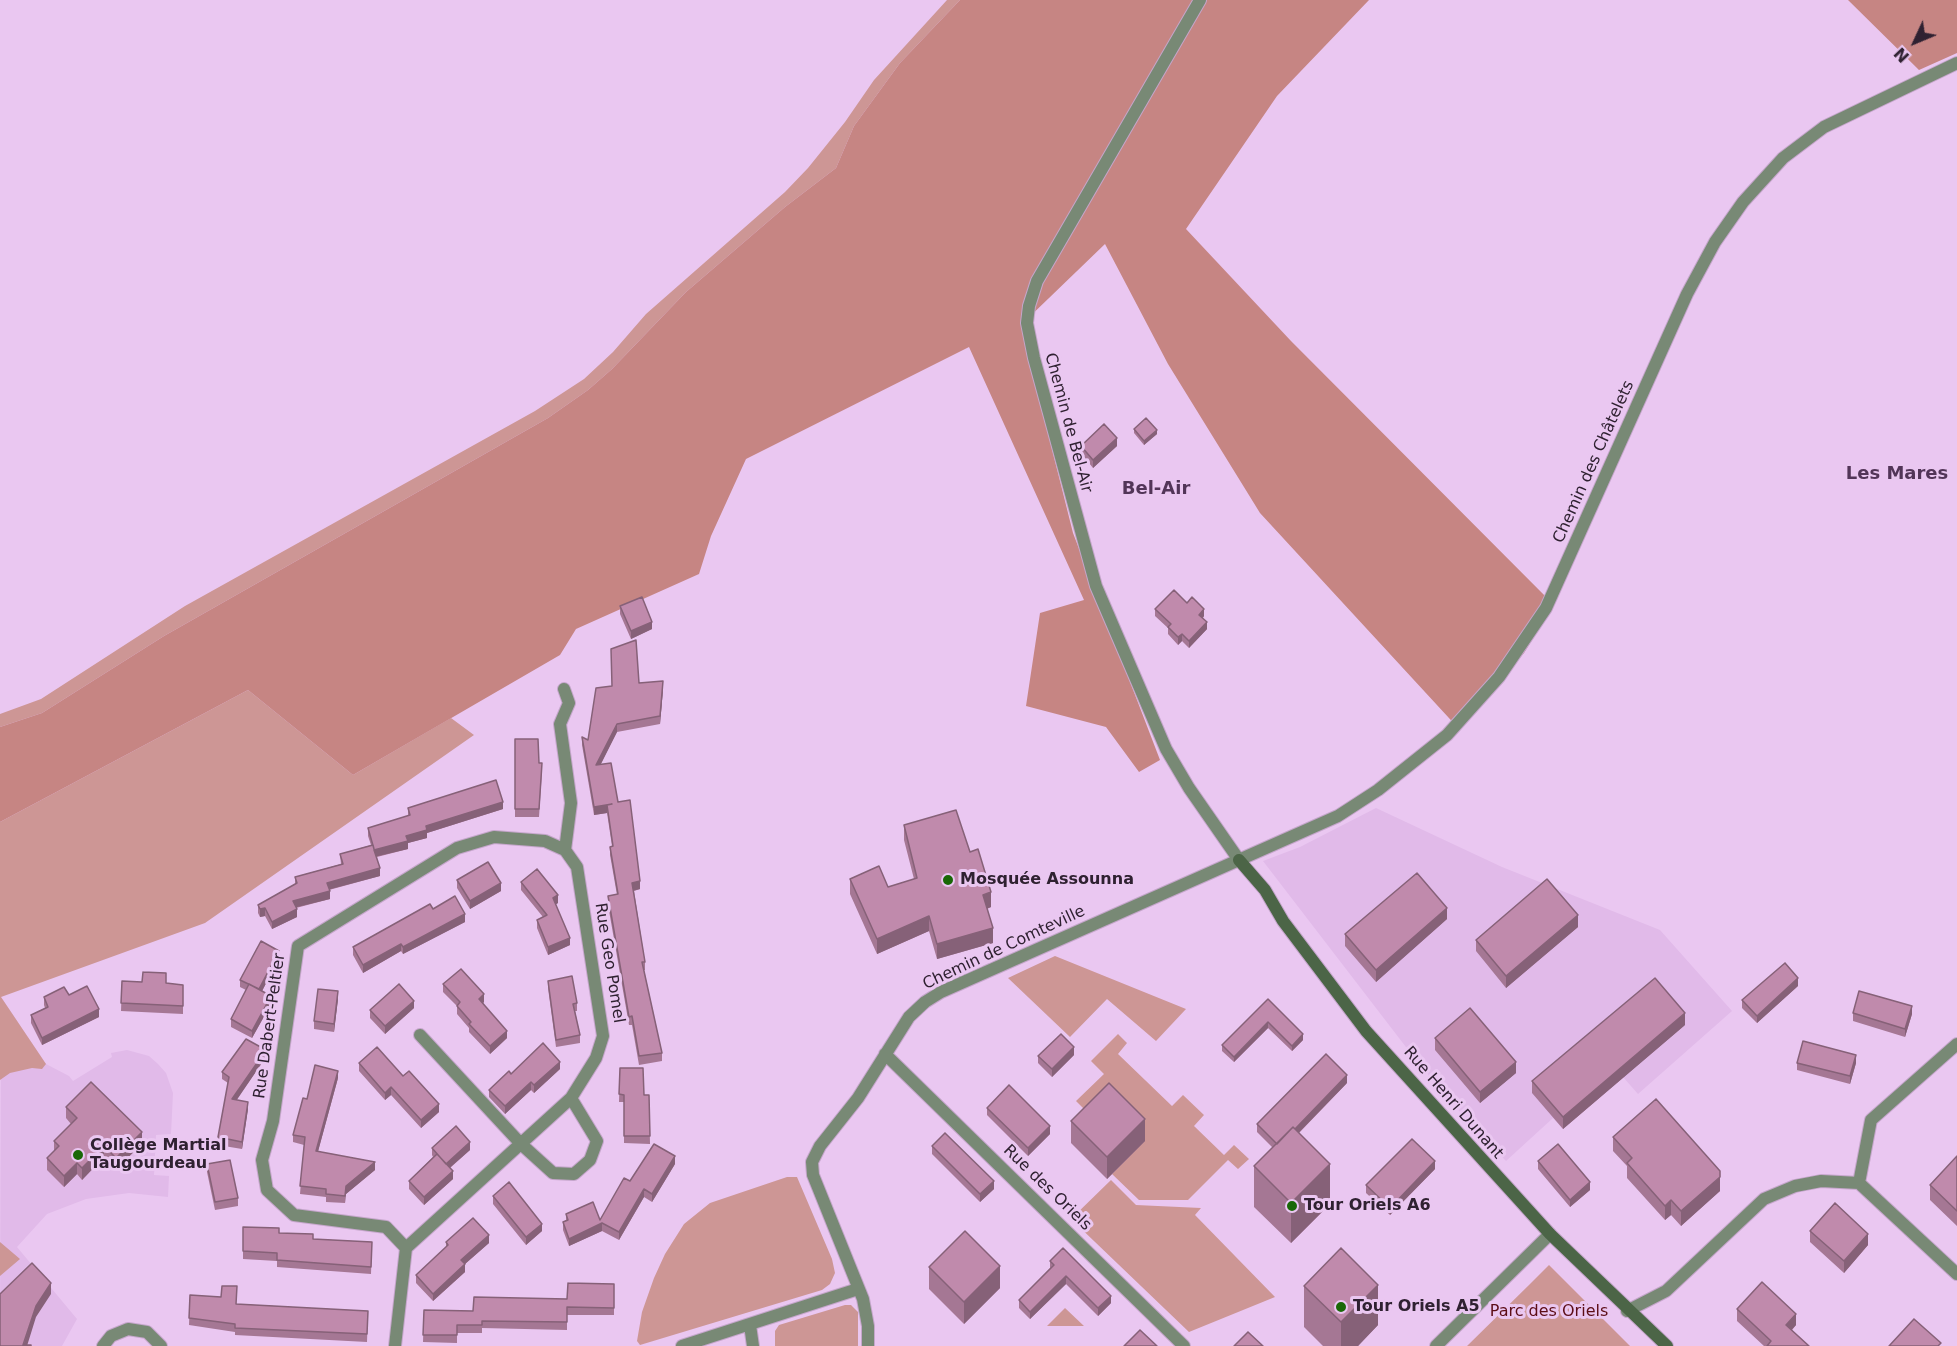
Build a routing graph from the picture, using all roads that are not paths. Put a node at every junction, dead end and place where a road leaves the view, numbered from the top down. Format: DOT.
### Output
graph roads {
  1 [pos="1200,0"];
  2 [pos="1957,63"];
  3 [pos="564,690"];
  4 [pos="565,850"];
  5 [pos="1239,860"];
  6 [pos="420,1035"];
  7 [pos="1957,1044"];
  8 [pos="885,1054"];
  9 [pos="571,1098"];
  10 [pos="521,1144"];
  11 [pos="1859,1183"];
  12 [pos="1550,1234"];
  13 [pos="405,1248"];
  14 [pos="1957,1274"];
  15 [pos="858,1289"];
  16 [pos="1628,1311"];
  17 [pos="750,1325"];
  18 [pos="103,1346"];
  19 [pos="161,1346"];
  20 [pos="395,1346"];
  21 [pos="682,1346"];
  22 [pos="753,1346"];
  23 [pos="868,1346"];
  24 [pos="1184,1346"];
  25 [pos="1436,1346"];
  26 [pos="1666,1346"];
  1 -- 5 [label="street, Chemin de Bel-Air"];
  2 -- 5 [label="street, Chemin des Châtelets"];
  3 -- 4 [label="street"];
  4 -- 9 [label="street, Rue Geo Pomel"];
  4 -- 13 [label="street, Rue Dabert-Peltier"];
  5 -- 8 [label="street, Chemin de Comteville"];
  5 -- 12 [label="street, Rue Henri Dunant"];
  6 -- 10 [label="street"];
  7 -- 11 [label="street"];
  8 -- 15 [label="street, Chemin de Comteville"];
  8 -- 24 [label="street, Rue des Oriels"];
  9 -- 10 [label="street, Rue Geo Pomel"];
  9 -- 10 [label="street"];
  10 -- 13 [label="street, Rue Geo Pomel"];
  11 -- 14 [label="street"];
  11 -- 16 [label="street"];
  12 -- 16 [label="street, Rue Henri Dunant"];
  12 -- 25 [label="street"];
  13 -- 20 [label="street"];
  15 -- 17 [label="street"];
  15 -- 23 [label="street"];
  16 -- 26 [label="street, Rue Henri Dunant"];
  17 -- 21 [label="street"];
  17 -- 22 [label="street"];
  18 -- 19 [label="street"];
}
